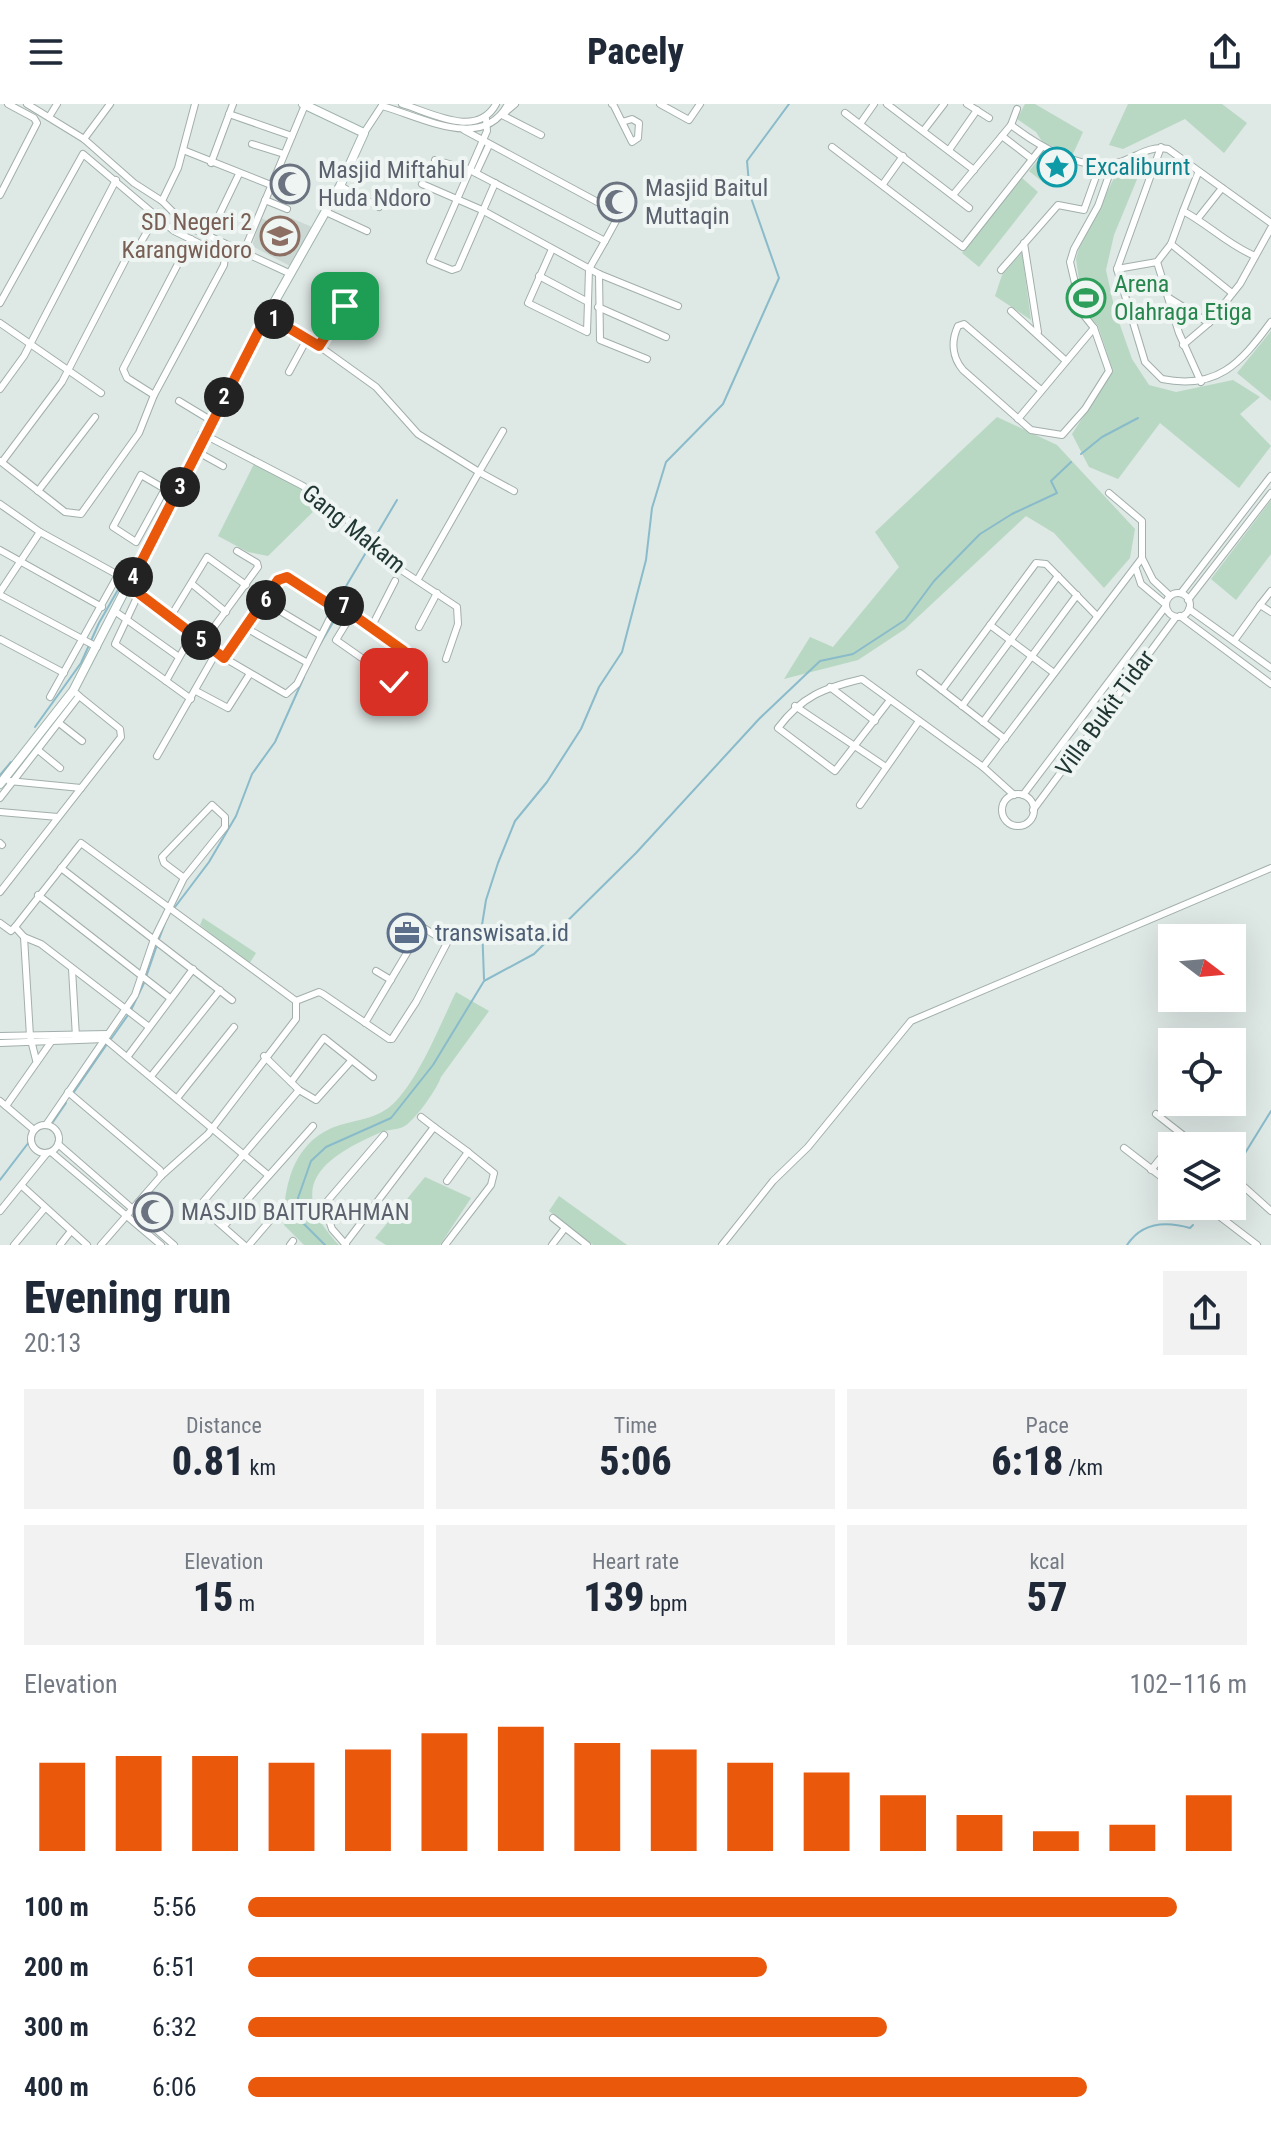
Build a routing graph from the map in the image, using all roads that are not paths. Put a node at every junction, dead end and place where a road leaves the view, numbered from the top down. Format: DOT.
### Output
graph roads {
  1 [pos="8,104"];
  2 [pos="27,104"];
  3 [pos="57,104"];
  4 [pos="110,104"];
  5 [pos="195,104"];
  6 [pos="233,104"];
  7 [pos="304,104"];
  8 [pos="402,104"];
  9 [pos="496,104"];
  10 [pos="508,104"];
  11 [pos="515,104"];
  12 [pos="613,104"];
  13 [pos="660,104"];
  14 [pos="700,104"];
  15 [pos="874,104"];
  16 [pos="887,104"];
  17 [pos="944,104"];
  18 [pos="967,104"];
  19 [pos="383,105"];
  20 [pos="1017,109"];
  21 [pos="977,110"];
  22 [pos="845,113"];
  23 [pos="229,114"];
  24 [pos="502,115"];
  25 [pos="49,117"];
  26 [pos="989,118"];
  27 [pos="622,122"];
  28 [pos="487,123"];
  29 [pos="860,124"];
  30 [pos="1011,125"];
  31 [pos="464,130"];
  32 [pos="924,130"];
  33 [pos="364,133"];
  34 [pos="541,135"];
  35 [pos="292,136"];
  36 [pos="1002,136"];
  37 [pos="84,139"];
  38 [pos="486,143"];
  39 [pos="252,144"];
  40 [pos="832,147"];
  41 [pos="1161,147"];
  42 [pos="1041,148"];
  43 [pos="183,150"];
  44 [pos="949,150"];
  45 [pos="284,154"];
  46 [pos="903,156"];
  47 [pos="1032,159"];
  48 [pos="435,160"];
  49 [pos="211,163"];
  50 [pos="1113,164"];
  51 [pos="1099,168"];
  52 [pos="974,170"];
  53 [pos="473,171"];
  54 [pos="1198,173"];
  55 [pos="239,174"];
  56 [pos="116,180"];
  57 [pos="495,183"];
  58 [pos="422,184"];
  59 [pos="883,184"];
  60 [pos="271,185"];
  61 [pos="340,186"];
  62 [pos="1222,188"];
  63 [pos="0,195"];
  64 [pos="953,195"];
  65 [pos="456,197"];
  66 [pos="265,200"];
  67 [pos="162,201"];
  68 [pos="379,207"];
  69 [pos="969,208"];
  70 [pos="287,209"];
  71 [pos="482,210"];
  72 [pos="1084,210"];
  73 [pos="1183,211"];
  74 [pos="326,212"];
  75 [pos="158,213"];
  76 [pos="1199,217"];
  77 [pos="1090,220"];
  78 [pos="1271,225"];
  79 [pos="367,231"];
  80 [pos="209,236"];
  81 [pos="191,239"];
  82 [pos="605,241"];
  83 [pos="1024,243"];
  84 [pos="1171,244"];
  85 [pos="552,249"];
  86 [pos="244,251"];
  87 [pos="1255,256"];
  88 [pos="1157,262"];
  89 [pos="589,269"];
  90 [pos="1117,269"];
  91 [pos="1001,270"];
  92 [pos="291,274"];
  93 [pos="599,274"];
  94 [pos="539,276"];
  95 [pos="1232,293"];
  96 [pos="1169,298"];
  97 [pos="588,302"];
  98 [pos="0,303"];
  99 [pos="345,306"];
  100 [pos="678,306"];
  101 [pos="598,307"];
  102 [pos="1011,311"];
  103 [pos="267,315"];
  104 [pos="1271,322"];
  105 [pos="0,323"];
  106 [pos="1209,323"];
  107 [pos="1094,328"];
  108 [pos="1038,332"];
  109 [pos="666,337"];
  110 [pos="307,339"];
  111 [pos="29,345"];
  112 [pos="1183,345"];
  113 [pos="319,346"];
  114 [pos="647,359"];
  115 [pos="1066,361"];
  116 [pos="66,372"];
  117 [pos="289,372"];
  118 [pos="1201,382"];
  119 [pos="0,389"];
  120 [pos="1041,390"];
  121 [pos="101,393"];
  122 [pos="154,395"];
  123 [pos="179,401"];
  124 [pos="95,417"];
  125 [pos="1018,419"];
  126 [pos="212,421"];
  127 [pos="503,431"];
  128 [pos="205,435"];
  129 [pos="196,451"];
  130 [pos="1,462"];
  131 [pos="223,466"];
  132 [pos="479,472"];
  133 [pos="1271,476"];
  134 [pos="38,491"];
  135 [pos="514,491"];
  136 [pos="1109,493"];
  137 [pos="1271,493"];
  138 [pos="0,504"];
  139 [pos="155,508"];
  140 [pos="151,516"];
  141 [pos="162,518"];
  142 [pos="40,532"];
  143 [pos="0,550"];
  144 [pos="237,551"];
  145 [pos="1144,561"];
  146 [pos="19,563"];
  147 [pos="1136,569"];
  148 [pos="1058,576"];
  149 [pos="418,579"];
  150 [pos="395,581"];
  151 [pos="192,584"];
  152 [pos="246,585"];
  153 [pos="129,586"];
  154 [pos="1271,591"];
  155 [pos="139,593"];
  156 [pos="437,593"];
  157 [pos="1181,593"];
  158 [pos="0,594"];
  159 [pos="1077,595"];
  160 [pos="1170,596"];
  161 [pos="1188,600"];
  162 [pos="265,602"];
  163 [pos="1166,605"];
  164 [pos="1260,605"];
  165 [pos="102,607"];
  166 [pos="337,608"];
  167 [pos="1189,609"];
  168 [pos="116,612"];
  169 [pos="226,612"];
  170 [pos="1271,612"];
  171 [pos="352,614"];
  172 [pos="171,616"];
  173 [pos="1097,616"];
  174 [pos="1178,616"];
  175 [pos="125,617"];
  176 [pos="990,625"];
  177 [pos="372,626"];
  178 [pos="419,627"];
  179 [pos="246,628"];
  180 [pos="193,633"];
  181 [pos="320,635"];
  182 [pos="0,639"];
  183 [pos="1010,640"];
  184 [pos="1235,640"];
  185 [pos="203,642"];
  186 [pos="90,644"];
  187 [pos="1228,650"];
  188 [pos="216,653"];
  189 [pos="1032,656"];
  190 [pos="179,657"];
  191 [pos="224,658"];
  192 [pos="446,659"];
  193 [pos="306,662"];
  194 [pos="1271,668"];
  195 [pos="64,673"];
  196 [pos="920,673"];
  197 [pos="1054,673"];
  198 [pos="249,675"];
  199 [pos="166,681"];
  200 [pos="1271,684"];
  201 [pos="830,687"];
  202 [pos="942,690"];
  203 [pos="196,691"];
  204 [pos="76,693"];
  205 [pos="50,697"];
  206 [pos="191,699"];
  207 [pos="890,700"];
  208 [pos="795,706"];
  209 [pos="962,706"];
  210 [pos="875,721"];
  211 [pos="919,721"];
  212 [pos="983,722"];
  213 [pos="59,723"];
  214 [pos="1005,739"];
  215 [pos="82,741"];
  216 [pos="857,746"];
  217 [pos="38,750"];
  218 [pos="157,756"];
  219 [pos="886,767"];
  220 [pos="983,767"];
  221 [pos="60,768"];
  222 [pos="6,781"];
  223 [pos="81,788"];
  224 [pos="1014,795"];
  225 [pos="1023,795"];
  226 [pos="0,798"];
  227 [pos="860,805"];
  228 [pos="1033,810"];
  229 [pos="0,812"];
  230 [pos="58,817"];
  231 [pos="61,868"];
  232 [pos="1271,868"];
  233 [pos="184,878"];
  234 [pos="0,892"];
  235 [pos="38,895"];
  236 [pos="172,910"];
  237 [pos="0,923"];
  238 [pos="15,927"];
  239 [pos="24,937"];
  240 [pos="157,941"];
  241 [pos="72,969"];
  242 [pos="193,969"];
  243 [pos="376,971"];
  244 [pos="145,979"];
  245 [pos="391,980"];
  246 [pos="220,990"];
  247 [pos="170,998"];
  248 [pos="232,1000"];
  249 [pos="296,1001"];
  250 [pos="129,1010"];
  251 [pos="365,1023"];
  252 [pos="149,1027"];
  253 [pos="234,1027"];
  254 [pos="0,1036"];
  255 [pos="76,1039"];
  256 [pos="107,1039"];
  257 [pos="31,1040"];
  258 [pos="51,1042"];
  259 [pos="0,1043"];
  260 [pos="128,1056"];
  261 [pos="264,1056"];
  262 [pos="36,1060"];
  263 [pos="351,1061"];
  264 [pos="152,1075"];
  265 [pos="373,1077"];
  266 [pos="291,1082"];
  267 [pos="299,1090"];
  268 [pos="68,1092"];
  269 [pos="178,1097"];
  270 [pos="3,1103"];
  271 [pos="1156,1114"];
  272 [pos="421,1117"];
  273 [pos="46,1125"];
  274 [pos="213,1126"];
  275 [pos="313,1126"];
  276 [pos="434,1127"];
  277 [pos="34,1130"];
  278 [pos="1178,1132"];
  279 [pos="384,1135"];
  280 [pos="58,1144"];
  281 [pos="1124,1148"];
  282 [pos="49,1152"];
  283 [pos="468,1152"];
  284 [pos="245,1153"];
  285 [pos="1158,1162"];
  286 [pos="1151,1170"];
  287 [pos="88,1171"];
  288 [pos="268,1175"];
  289 [pos="1158,1175"];
  290 [pos="161,1176"];
  291 [pos="82,1178"];
  292 [pos="447,1181"];
  293 [pos="22,1186"];
  294 [pos="1246,1189"];
  295 [pos="45,1208"];
  296 [pos="133,1209"];
  297 [pos="0,1211"];
  298 [pos="1271,1211"];
  299 [pos="128,1216"];
  300 [pos="273,1217"];
  301 [pos="553,1218"];
  302 [pos="1224,1220"];
  303 [pos="224,1226"];
  304 [pos="565,1228"];
  305 [pos="71,1231"];
  306 [pos="14,1245"];
  307 [pos="60,1245"];
  308 [pos="87,1245"];
  309 [pos="101,1245"];
  310 [pos="161,1245"];
  311 [pos="174,1245"];
  312 [pos="246,1245"];
  313 [pos="346,1245"];
  314 [pos="445,1245"];
  315 [pos="552,1245"];
  316 [pos="587,1245"];
  317 [pos="722,1245"];
  318 [pos="1257,1245"];
  1 -- 63 [label="street"];
  2 -- 25 [label="street"];
  3 -- 25 [label="street"];
  4 -- 37 [label="street"];
  5 -- 43 [label="street"];
  6 -- 23 [label="street"];
  7 -- 33 [label="street"];
  7 -- 35 [label="street"];
  8 -- 28 [label="street"];
  9 -- 28 [label="street"];
  10 -- 24 [label="street"];
  11 -- 24 [label="street"];
  12 -- 27 [label="street"];
  13 -- 14 [label="street"];
  15 -- 29 [label="street"];
  16 -- 32 [label="street"];
  17 -- 32 [label="street"];
  18 -- 21 [label="street"];
  19 -- 31 [label="street"];
  19 -- 33 [label="street"];
  20 -- 30 [label="street"];
  21 -- 26 [label="street"];
  21 -- 44 [label="street"];
  22 -- 29 [label="street"];
  23 -- 35 [label="street"];
  23 -- 49 [label="street"];
  24 -- 28 [label="street"];
  24 -- 34 [label="street"];
  25 -- 37 [label="street"];
  28 -- 31 [label="street"];
  28 -- 38 [label="street"];
  29 -- 46 [label="street"];
  30 -- 36 [label="street"];
  30 -- 42 [label="street"];
  31 -- 38 [label="street"];
  32 -- 44 [label="street"];
  33 -- 61 [label="street"];
  35 -- 45 [label="street"];
  36 -- 47 [label="street"];
  36 -- 52 [label="street"];
  37 -- 67 [label="street"];
  38 -- 53 [label="street"];
  38 -- 82 [label="street"];
  39 -- 45 [label="street"];
  40 -- 59 [label="street"];
  41 -- 50 [label="street"];
  41 -- 54 [label="street"];
  41 -- 90 [label="street"];
  42 -- 47 [label="street"];
  42 -- 51 [label="street"];
  43 -- 49 [label="street"];
  43 -- 67 [label="street"];
  44 -- 52 [label="street"];
  45 -- 60 [label="street"];
  46 -- 59 [label="street"];
  46 -- 64 [label="street"];
  47 -- 59 [label="street"];
  48 -- 53 [label="street"];
  49 -- 55 [label="street"];
  50 -- 51 [label="street"];
  50 -- 77 [label="street"];
  51 -- 72 [label="street"];
  52 -- 64 [label="street"];
  53 -- 57 [label="street"];
  53 -- 65 [label="street"];
  54 -- 62 [label="street"];
  54 -- 73 [label="street"];
  55 -- 60 [label="street"];
  55 -- 80 [label="street"];
  56 -- 75 [label="street"];
  56 -- 98 [label="street"];
  56 -- 111 [label="street"];
  57 -- 71 [label="street"];
  57 -- 82 [label="street"];
  58 -- 65 [label="street"];
  60 -- 66 [label="street"];
  61 -- 68 [label="street"];
  61 -- 74 [label="street"];
  62 -- 76 [label="street"];
  62 -- 78 [label="street"];
  64 -- 69 [label="street"];
  65 -- 71 [label="street"];
  65 -- 71 [label="street"];
  66 -- 70 [label="street"];
  66 -- 86 [label="street"];
  67 -- 80 [label="street"];
  71 -- 85 [label="street"];
  72 -- 77 [label="street"];
  72 -- 83 [label="street"];
  73 -- 76 [label="street"];
  73 -- 84 [label="street"];
  74 -- 79 [label="street"];
  74 -- 92 [label="street"];
  75 -- 81 [label="street"];
  75 -- 116 [label="street"];
  76 -- 87 [label="street"];
  77 -- 107 [label="street"];
  78 -- 87 [label="street"];
  80 -- 86 [label="street"];
  81 -- 122 [label="street"];
  81 -- 122 [label="street"];
  82 -- 89 [label="street"];
  83 -- 91 [label="street"];
  83 -- 108 [label="street"];
  84 -- 88 [label="street"];
  84 -- 95 [label="street"];
  85 -- 89 [label="street"];
  85 -- 94 [label="street"];
  86 -- 92 [label="street"];
  87 -- 95 [label="street"];
  88 -- 90 [label="street"];
  88 -- 96 [label="street"];
  89 -- 93 [label="street"];
  89 -- 97 [label="street"];
  90 -- 118 [label="street"];
  92 -- 103 [label="street"];
  93 -- 100 [label="street"];
  93 -- 101 [label="street"];
  94 -- 97 [label="street"];
  94 -- 97 [label="street"];
  95 -- 106 [label="street"];
  96 -- 106 [label="street"];
  96 -- 112 [label="street"];
  99 -- 113 [label="street"];
  101 -- 109 [label="street"];
  101 -- 114 [label="street"];
  102 -- 108 [label="street"];
  103 -- 110 [label="street"];
  103 -- 126 [label="street"];
  104 -- 118 [label="street"];
  105 -- 111 [label="street"];
  106 -- 112 [label="street"];
  107 -- 115 [label="street"];
  107 -- 125 [label="street"];
  108 -- 115 [label="street"];
  110 -- 113 [label="street"];
  110 -- 117 [label="street"];
  111 -- 116 [label="street"];
  111 -- 119 [label="street"];
  112 -- 118 [label="street"];
  113 -- 132 [label="street"];
  115 -- 120 [label="street"];
  116 -- 121 [label="street"];
  116 -- 130 [label="street"];
  120 -- 125 [label="street"];
  120 -- 125 [label="street"];
  122 -- 134 [label="street"];
  123 -- 126 [label="street"];
  124 -- 134 [label="street"];
  126 -- 128 [label="street"];
  127 -- 132 [label="street"];
  128 -- 129 [label="street"];
  128 -- 149 [label="street, Gang Makam"];
  129 -- 131 [label="street"];
  129 -- 141 [label="street"];
  130 -- 134 [label="street"];
  132 -- 135 [label="street"];
  132 -- 149 [label="street"];
  133 -- 157 [label="street"];
  136 -- 145 [label="street"];
  137 -- 161 [label="street"];
  138 -- 142 [label="street"];
  139 -- 140 [label="street"];
  139 -- 140 [label="street"];
  139 -- 141 [label="street"];
  140 -- 141 [label="street"];
  141 -- 153 [label="street"];
  142 -- 146 [label="street"];
  142 -- 165 [label="street"];
  143 -- 146 [label="street"];
  144 -- 152 [label="street"];
  145 -- 147 [label="street"];
  145 -- 160 [label="street"];
  146 -- 158 [label="street"];
  146 -- 165 [label="street"];
  147 -- 163 [label="street"];
  147 -- 173 [label="street"];
  148 -- 159 [label="street"];
  148 -- 176 [label="street"];
  148 -- 183 [label="street"];
  149 -- 156 [label="street, Gang Makam"];
  150 -- 177 [label="street"];
  151 -- 152 [label="street"];
  151 -- 169 [label="street"];
  151 -- 172 [label="street"];
  152 -- 169 [label="street"];
  153 -- 155 [label="street"];
  153 -- 168 [label="street"];
  154 -- 164 [label="street"];
  155 -- 172 [label="street"];
  155 -- 175 [label="street"];
  156 -- 178 [label="street"];
  156 -- 192 [label="street, Gang Makam"];
  157 -- 160 [label="street"];
  157 -- 161 [label="street"];
  158 -- 186 [label="street"];
  159 -- 173 [label="street"];
  159 -- 189 [label="street"];
  160 -- 163 [label="street"];
  161 -- 167 [label="street"];
  162 -- 166 [label="street"];
  162 -- 179 [label="street"];
  162 -- 181 [label="street"];
  163 -- 174 [label="street"];
  163 -- 225 [label="street, Villa Bukit Tidar"];
  164 -- 170 [label="street"];
  164 -- 184 [label="street"];
  165 -- 186 [label="street"];
  166 -- 171 [label="street"];
  166 -- 181 [label="street"];
  167 -- 174 [label="street"];
  167 -- 184 [label="street"];
  168 -- 175 [label="street"];
  168 -- 186 [label="street"];
  169 -- 185 [label="street"];
  171 -- 177 [label="street"];
  171 -- 177 [label="street"];
  172 -- 180 [label="street"];
  173 -- 197 [label="street"];
  174 -- 187 [label="street"];
  174 -- 228 [label="street, Villa Bukit Tidar"];
  175 -- 190 [label="street"];
  175 -- 199 [label="street"];
  176 -- 183 [label="street"];
  176 -- 202 [label="street"];
  179 -- 191 [label="street"];
  179 -- 193 [label="street"];
  180 -- 185 [label="street"];
  180 -- 190 [label="street"];
  181 -- 193 [label="street"];
  182 -- 195 [label="street"];
  183 -- 189 [label="street"];
  183 -- 209 [label="street"];
  184 -- 187 [label="street"];
  184 -- 194 [label="street"];
  185 -- 188 [label="street"];
  186 -- 195 [label="street"];
  186 -- 204 [label="street"];
  187 -- 200 [label="street"];
  188 -- 191 [label="street"];
  188 -- 203 [label="street"];
  189 -- 197 [label="street"];
  189 -- 212 [label="street"];
  190 -- 199 [label="street"];
  191 -- 198 [label="street"];
  193 -- 198 [label="street"];
  195 -- 205 [label="street"];
  196 -- 202 [label="street"];
  197 -- 214 [label="street"];
  198 -- 203 [label="street"];
  199 -- 206 [label="street"];
  201 -- 207 [label="street"];
  201 -- 208 [label="street"];
  201 -- 210 [label="street"];
  202 -- 209 [label="street"];
  203 -- 206 [label="street"];
  204 -- 213 [label="street"];
  204 -- 222 [label="street"];
  204 -- 223 [label="street"];
  206 -- 218 [label="street"];
  207 -- 210 [label="street"];
  207 -- 211 [label="street"];
  208 -- 216 [label="street"];
  208 -- 216 [label="street"];
  209 -- 212 [label="street"];
  210 -- 216 [label="street"];
  211 -- 219 [label="street"];
  211 -- 220 [label="street"];
  212 -- 214 [label="street"];
  213 -- 215 [label="street"];
  213 -- 217 [label="street"];
  214 -- 220 [label="street"];
  216 -- 219 [label="street"];
  217 -- 221 [label="street"];
  217 -- 222 [label="street"];
  219 -- 227 [label="street"];
  220 -- 224 [label="street"];
  222 -- 223 [label="street"];
  222 -- 226 [label="street"];
  223 -- 230 [label="street"];
  224 -- 225 [label="street"];
  224 -- 228 [label="street"];
  225 -- 228 [label="street"];
  229 -- 230 [label="street"];
  230 -- 234 [label="street"];
  231 -- 235 [label="street"];
  231 -- 236 [label="street"];
  231 -- 240 [label="street"];
  232 -- 317 [label="street"];
  233 -- 233 [label="street"];
  233 -- 236 [label="street"];
  235 -- 238 [label="street"];
  235 -- 244 [label="street"];
  236 -- 240 [label="street"];
  236 -- 249 [label="street"];
  237 -- 238 [label="street"];
  238 -- 239 [label="street"];
  239 -- 241 [label="street"];
  239 -- 257 [label="street"];
  240 -- 242 [label="street"];
  240 -- 244 [label="street"];
  241 -- 250 [label="street"];
  241 -- 255 [label="street"];
  242 -- 246 [label="street"];
  242 -- 247 [label="street"];
  243 -- 245 [label="street"];
  244 -- 247 [label="street"];
  244 -- 250 [label="street"];
  245 -- 251 [label="street"];
  245 -- 251 [label="street"];
  246 -- 248 [label="street"];
  246 -- 264 [label="street"];
  247 -- 252 [label="street"];
  249 -- 251 [label="street"];
  249 -- 261 [label="street"];
  250 -- 252 [label="street"];
  250 -- 256 [label="street"];
  252 -- 260 [label="street"];
  253 -- 269 [label="street"];
  254 -- 257 [label="street"];
  255 -- 256 [label="street"];
  255 -- 257 [label="street"];
  255 -- 258 [label="street"];
  256 -- 260 [label="street"];
  256 -- 268 [label="street"];
  257 -- 258 [label="street"];
  257 -- 259 [label="street"];
  257 -- 262 [label="street"];
  258 -- 262 [label="street"];
  260 -- 264 [label="street"];
  261 -- 266 [label="street"];
  261 -- 274 [label="street"];
  262 -- 270 [label="street"];
  263 -- 265 [label="street"];
  263 -- 266 [label="street"];
  263 -- 267 [label="street"];
  264 -- 269 [label="street"];
  266 -- 267 [label="street"];
  267 -- 284 [label="street"];
  268 -- 273 [label="street"];
  268 -- 290 [label="street"];
  269 -- 274 [label="street"];
  270 -- 277 [label="street"];
  271 -- 278 [label="street"];
  272 -- 276 [label="street"];
  273 -- 277 [label="street"];
  273 -- 280 [label="street"];
  274 -- 284 [label="street"];
  274 -- 290 [label="street"];
  275 -- 288 [label="street"];
  276 -- 283 [label="street"];
  276 -- 313 [label="street"];
  277 -- 282 [label="street"];
  279 -- 313 [label="street"];
  280 -- 282 [label="street"];
  280 -- 287 [label="street"];
  281 -- 286 [label="street"];
  282 -- 291 [label="street"];
  282 -- 293 [label="street"];
  283 -- 292 [label="street"];
  283 -- 314 [label="street"];
  284 -- 288 [label="street"];
  284 -- 303 [label="street"];
  285 -- 286 [label="street"];
  286 -- 289 [label="street"];
  287 -- 291 [label="street"];
  287 -- 296 [label="street"];
  288 -- 303 [label="street"];
  290 -- 296 [label="street"];
  291 -- 299 [label="street"];
  293 -- 295 [label="street"];
  293 -- 297 [label="street"];
  294 -- 298 [label="street"];
  295 -- 305 [label="street"];
  295 -- 306 [label="street"];
  296 -- 299 [label="street"];
  296 -- 311 [label="street"];
  299 -- 309 [label="street"];
  299 -- 310 [label="street"];
  300 -- 312 [label="street"];
  301 -- 304 [label="street"];
  302 -- 318 [label="street"];
  303 -- 312 [label="street"];
  304 -- 315 [label="street"];
  304 -- 316 [label="street"];
  305 -- 307 [label="street"];
  305 -- 308 [label="street"];
}
